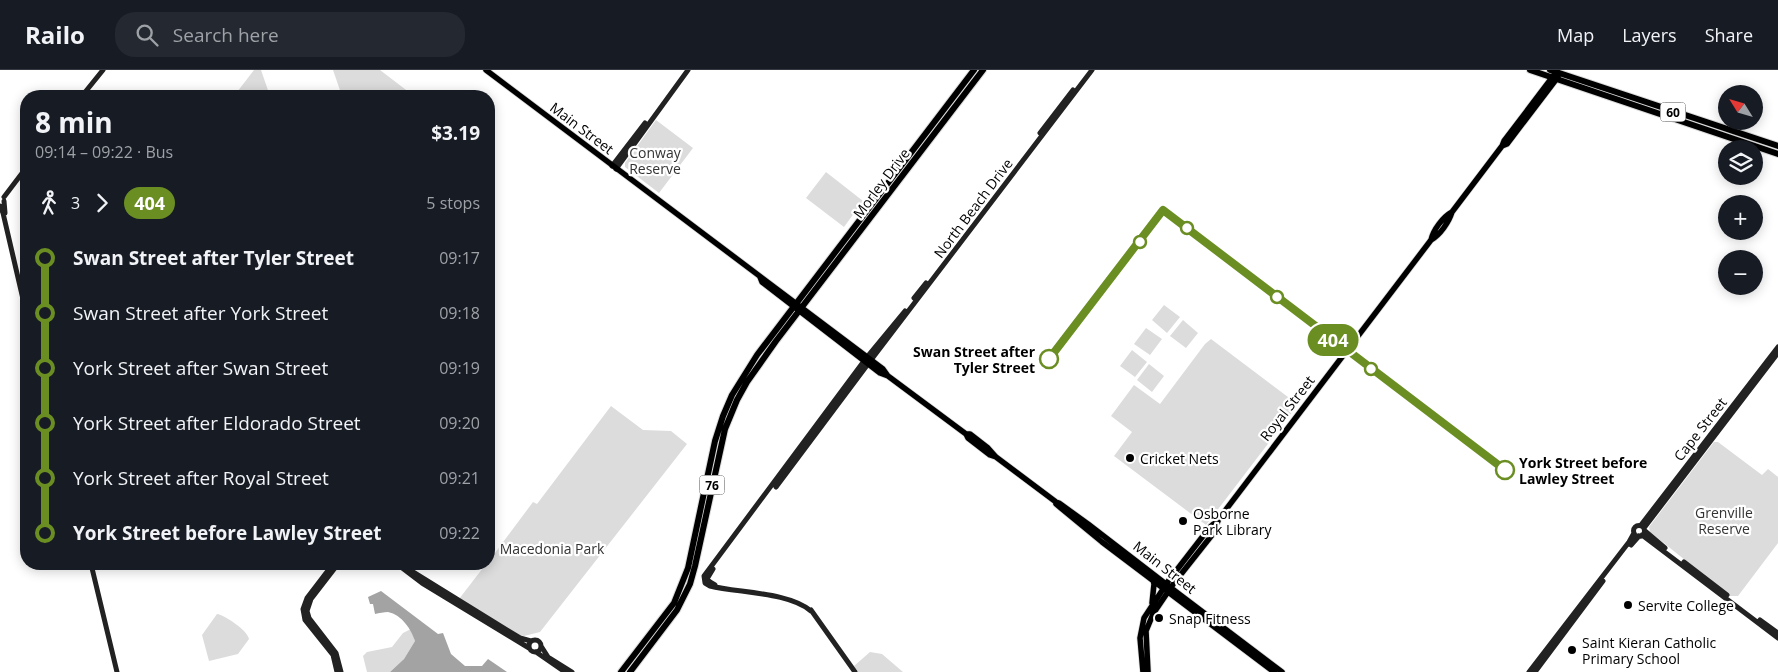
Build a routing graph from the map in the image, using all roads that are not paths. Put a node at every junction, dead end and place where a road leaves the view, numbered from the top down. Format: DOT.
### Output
graph roads {
  1 [pos="103,70"];
  2 [pos="486,70"];
  3 [pos="683,70"];
  4 [pos="688,70"];
  5 [pos="974,70"];
  6 [pos="982,70"];
  7 [pos="1088,70"];
  8 [pos="1092,70"];
  9 [pos="1530,70"];
  10 [pos="1557,73"];
  11 [pos="87,90"];
  12 [pos="1778,146"];
  13 [pos="1778,154"];
  14 [pos="614,167"];
  15 [pos="20,175"];
  16 [pos="1,199"];
  17 [pos="20,274"];
  18 [pos="20,286"];
  19 [pos="798,307"];
  20 [pos="1778,347"];
  21 [pos="1778,353"];
  22 [pos="868,360"];
  23 [pos="1641,531"];
  24 [pos="1119,551"];
  25 [pos="90,570"];
  26 [pos="329,570"];
  27 [pos="333,570"];
  28 [pos="404,570"];
  29 [pos="410,570"];
  30 [pos="1153,580"];
  31 [pos="1167,588"];
  32 [pos="1152,605"];
  33 [pos="1778,633"];
  34 [pos="1778,638"];
  35 [pos="531,641"];
  36 [pos="541,646"];
  37 [pos="529,648"];
  38 [pos="536,652"];
  39 [pos="547,658"];
  40 [pos="849,664"];
  41 [pos="116,672"];
  42 [pos="339,672"];
  43 [pos="565,672"];
  44 [pos="572,672"];
  45 [pos="621,672"];
  46 [pos="630,672"];
  47 [pos="851,672"];
  48 [pos="855,672"];
  49 [pos="1143,672"];
  50 [pos="1148,672"];
  51 [pos="1274,672"];
  52 [pos="1282,672"];
  53 [pos="1529,672"];
  54 [pos="1534,672"];
  1 -- 11 [label="street"];
  2 -- 14 [label="main road, Main Street"];
  3 -- 14 [label="street"];
  4 -- 14 [label="street"];
  5 -- 19 [label="highway, Morley Drive / 76"];
  6 -- 19 [label="highway, Morley Drive / 76"];
  7 -- 22 [label="street, North Beach Drive"];
  8 -- 22 [label="street, North Beach Drive"];
  9 -- 10 [label="highway, 60"];
  10 -- 12 [label="highway, 60"];
  10 -- 13 [label="highway, 60"];
  10 -- 31 [label="main road, Royal Street"];
  14 -- 19 [label="main road, Main Street"];
  15 -- 16 [label="street"];
  16 -- 17 [label="street"];
  16 -- 18 [label="street"];
  19 -- 22 [label="main road, Main Street"];
  19 -- 45 [label="highway, 76"];
  19 -- 46 [label="highway, 76"];
  20 -- 23 [label="street, Cape Street"];
  21 -- 23 [label="street, Cape Street"];
  22 -- 24 [label="main road, Main Street"];
  22 -- 40 [label="street, North Beach Drive"];
  23 -- 33 [label="street"];
  23 -- 34 [label="street"];
  23 -- 53 [label="street, Cape Street"];
  23 -- 54 [label="street, Cape Street"];
  24 -- 30 [label="main road, Main Street"];
  24 -- 31 [label="main road, Main Street"];
  25 -- 41 [label="street"];
  26 -- 42 [label="street"];
  27 -- 42 [label="street"];
  28 -- 37 [label="street"];
  29 -- 35 [label="street"];
  30 -- 31 [label="main road, Main Street"];
  30 -- 32 [label="main road"];
  31 -- 32 [label="main road"];
  31 -- 50 [label="main road"];
  31 -- 51 [label="main road, Main Street"];
  31 -- 52 [label="main road, Main Street"];
  32 -- 49 [label="main road"];
  35 -- 36 [label="street"];
  35 -- 37 [label="street"];
  36 -- 38 [label="street"];
  36 -- 39 [label="street"];
  37 -- 38 [label="street"];
  38 -- 39 [label="street"];
  39 -- 43 [label="street"];
  39 -- 44 [label="street"];
  40 -- 47 [label="street"];
  40 -- 48 [label="street"];
}
